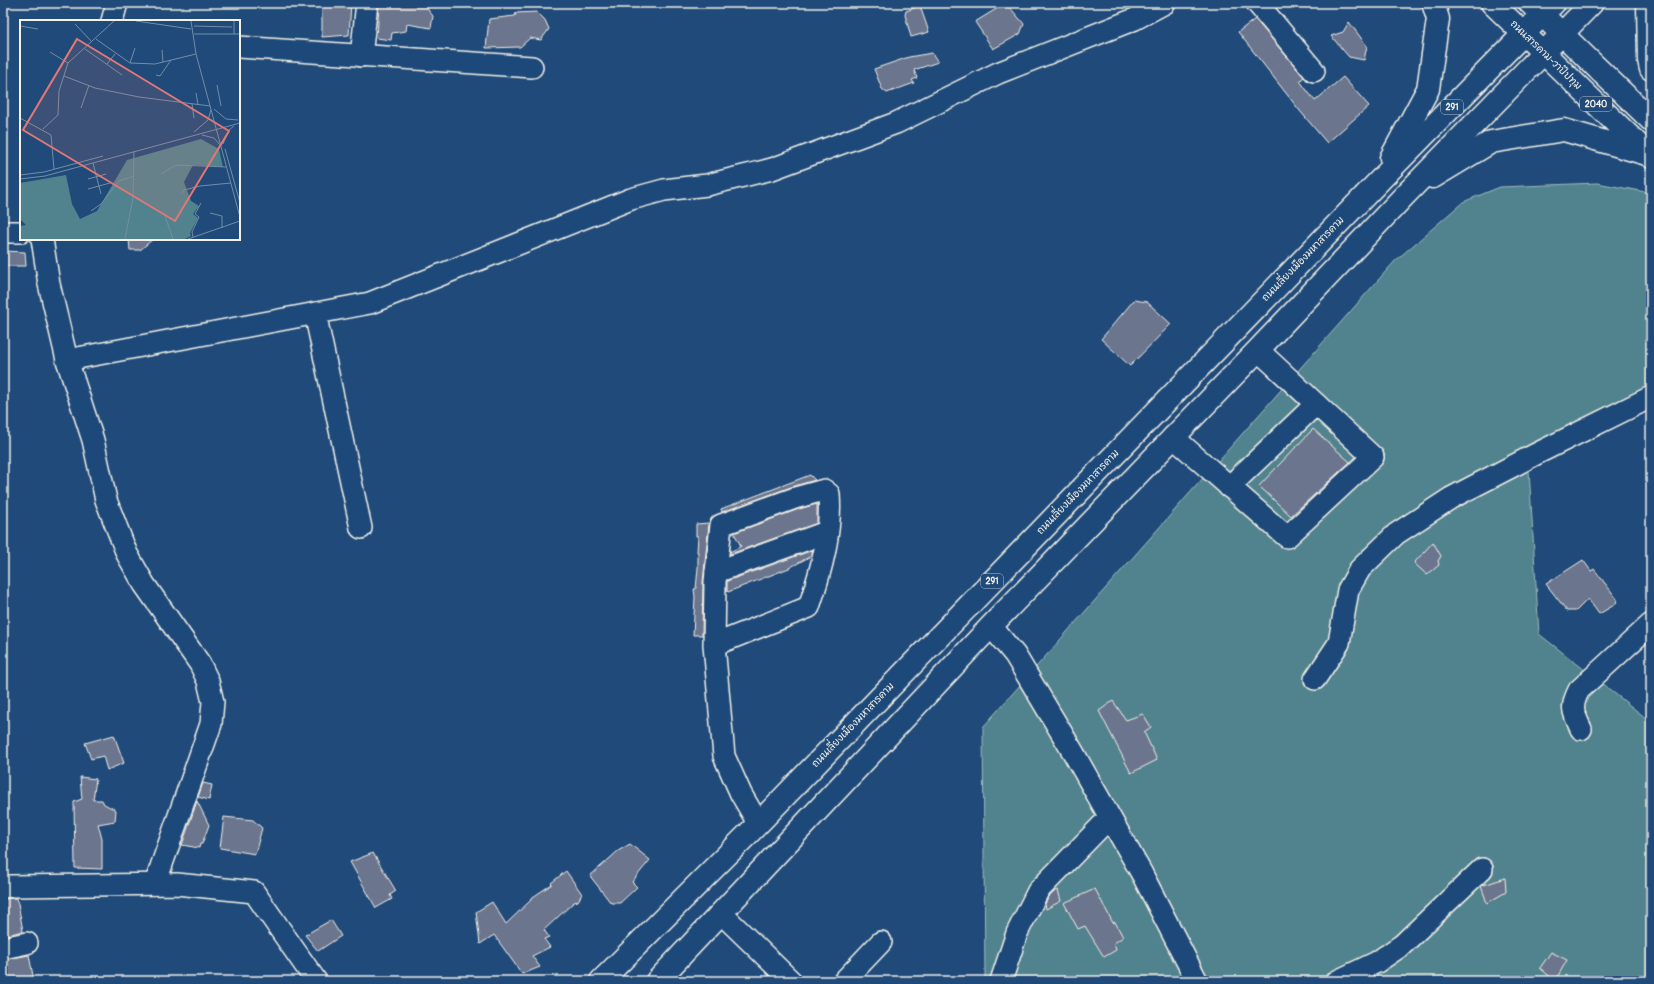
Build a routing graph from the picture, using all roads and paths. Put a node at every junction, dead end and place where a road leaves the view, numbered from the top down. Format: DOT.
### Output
graph roads {
  1 [pos="117,3"];
  2 [pos="367,3"];
  3 [pos="1165,3"];
  4 [pos="1257,3"];
  5 [pos="1433,3"];
  6 [pos="1492,3"];
  7 [pos="1592,3"];
  8 [pos="1648,3"];
  9 [pos="1542,7"];
  10 [pos="112,20"];
  11 [pos="1524,34"];
  12 [pos="1562,34"];
  13 [pos="240,47"];
  14 [pos="1543,53"];
  15 [pos="361,56"];
  16 [pos="532,67"];
  17 [pos="1651,69"];
  18 [pos="1314,71"];
  19 [pos="1651,120"];
  20 [pos="1650,156"];
  21 [pos="1380,179"];
  22 [pos="1405,195"];
  23 [pos="3,232"];
  24 [pos="20,232"];
  25 [pos="42,240"];
  26 [pos="315,313"];
  27 [pos="1258,350"];
  28 [pos="67,360"];
  29 [pos="1651,397"];
  30 [pos="1316,404"];
  31 [pos="1173,437"];
  32 [pos="1229,487"];
  33 [pos="361,528"];
  34 [pos="827,532"];
  35 [pos="716,572"];
  36 [pos="1651,624"];
  37 [pos="991,626"];
  38 [pos="714,646"];
  39 [pos="1315,679"];
  40 [pos="1582,728"];
  41 [pos="1109,818"];
  42 [pos="758,822"];
  43 [pos="1482,869"];
  44 [pos="155,884"];
  45 [pos="3,887"];
  46 [pos="721,913"];
  47 [pos="881,942"];
  48 [pos="28,943"];
  49 [pos="3,948"];
  50 [pos="316,981"];
  51 [pos="601,981"];
  52 [pos="657,981"];
  53 [pos="790,981"];
  54 [pos="844,981"];
  55 [pos="1001,981"];
  56 [pos="1197,981"];
  57 [pos="1337,981"];
  1 -- 10 [label="street"];
  2 -- 15 [label="street"];
  3 -- 26 [label="street"];
  4 -- 18 [label="street"];
  5 -- 21 [label="main road"];
  6 -- 11 [label="main road, ถนนสารคาม-วาปีปทุม / 2040"];
  7 -- 12 [label="main road, 291"];
  8 -- 17 [label="main road"];
  9 -- 11 [label="main road, ถนนเลี่ยงเมืองมหาสารคาม / 291"];
  9 -- 12 [label="main road, 2040"];
  11 -- 14 [label="main road, ถนนสารคาม-วาปีปทุม / 2040"];
  11 -- 21 [label="main road, ถนนเลี่ยงเมืองมหาสารคาม / 291"];
  12 -- 14 [label="main road, 291"];
  12 -- 19 [label="main road, 2040"];
  13 -- 15 [label="street"];
  14 -- 20 [label="main road, ถนนสารคาม-วาปีปทุม / 2040"];
  14 -- 22 [label="main road, 291"];
  15 -- 16 [label="street"];
  20 -- 22 [label="main road"];
  21 -- 42 [label="main road, ถนนเลี่ยงเมืองมหาสารคาม / 291"];
  22 -- 27 [label="main road, 291"];
  23 -- 24 [label="street"];
  25 -- 28 [label="street"];
  26 -- 28 [label="street"];
  26 -- 33 [label="street"];
  27 -- 30 [label="street"];
  27 -- 31 [label="main road, 291"];
  28 -- 44 [label="street"];
  29 -- 39 [label="street"];
  30 -- 32 [label="street"];
  30 -- 32 [label="street"];
  31 -- 32 [label="street"];
  31 -- 37 [label="main road, 291"];
  34 -- 35 [label="street"];
  34 -- 35 [label="street"];
  34 -- 38 [label="street"];
  35 -- 38 [label="street"];
  36 -- 40 [label="street"];
  37 -- 41 [label="street"];
  37 -- 46 [label="main road, 291"];
  38 -- 42 [label="street"];
  41 -- 55 [label="street"];
  41 -- 56 [label="street"];
  42 -- 51 [label="main road, ถนนเลี่ยงเมืองมหาสารคาม / 291"];
  43 -- 57 [label="street"];
  44 -- 45 [label="street"];
  44 -- 50 [label="street"];
  46 -- 52 [label="main road, 291"];
  46 -- 53 [label="street"];
  47 -- 54 [label="street"];
  48 -- 49 [label="street"];
}
